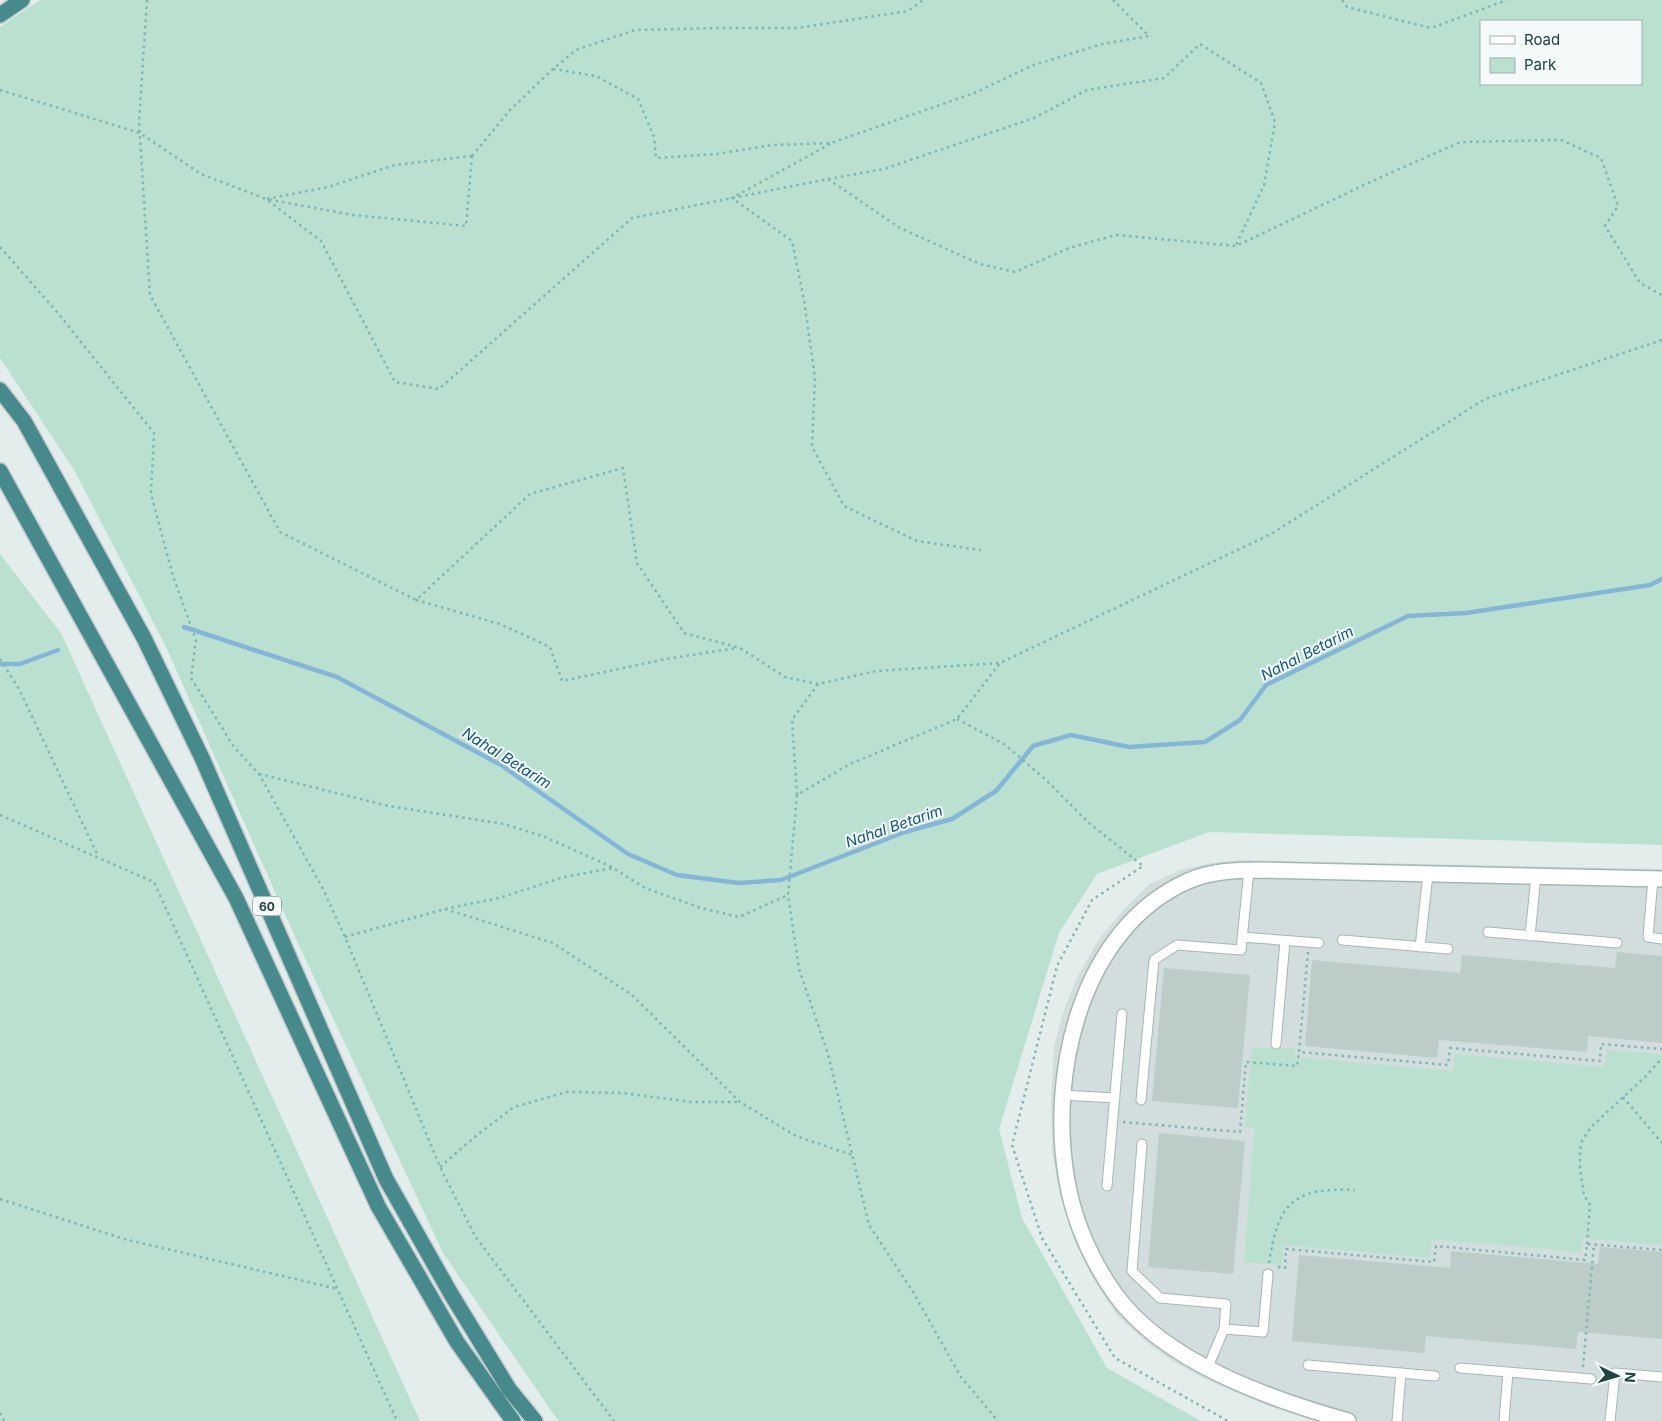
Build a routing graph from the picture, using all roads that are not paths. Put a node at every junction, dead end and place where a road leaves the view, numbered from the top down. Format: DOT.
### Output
graph roads {
  1 [pos="22,0"];
  2 [pos="0,15"];
  3 [pos="0,390"];
  4 [pos="0,471"];
  5 [pos="1249,870"];
  6 [pos="1428,874"];
  7 [pos="1536,876"];
  8 [pos="1658,879"];
  9 [pos="1488,932"];
  10 [pos="1530,936"];
  11 [pos="1242,937"];
  12 [pos="1662,938"];
  13 [pos="1285,940"];
  14 [pos="1342,940"];
  15 [pos="1314,943"];
  16 [pos="1617,943"];
  17 [pos="1420,947"];
  18 [pos="1448,949"];
  19 [pos="1122,1014"];
  20 [pos="1276,1044"];
  21 [pos="1062,1095"];
  22 [pos="1115,1098"];
  23 [pos="1142,1100"];
  24 [pos="1142,1144"];
  25 [pos="1107,1186"];
  26 [pos="1268,1270"];
  27 [pos="1224,1329"];
  28 [pos="1308,1365"];
  29 [pos="1208,1367"];
  30 [pos="1460,1368"];
  31 [pos="1508,1372"];
  32 [pos="1402,1373"];
  33 [pos="1436,1376"];
  34 [pos="1662,1377"];
  35 [pos="1586,1379"];
  36 [pos="513,1421"];
  37 [pos="535,1421"];
  38 [pos="1348,1421"];
  39 [pos="1397,1421"];
  40 [pos="1504,1421"];
  41 [pos="1610,1421"];
  1 -- 2 [label="highway"];
  3 -- 37 [label="highway, 60"];
  4 -- 36 [label="highway, 60"];
  5 -- 6 [label="street"];
  5 -- 11 [label="lane"];
  5 -- 21 [label="street"];
  6 -- 7 [label="street"];
  6 -- 17 [label="lane"];
  7 -- 8 [label="street"];
  7 -- 10 [label="lane"];
  8 -- 12 [label="lane"];
  9 -- 10 [label="lane"];
  10 -- 16 [label="lane"];
  11 -- 13 [label="lane"];
  11 -- 23 [label="lane"];
  13 -- 15 [label="lane"];
  13 -- 20 [label="lane"];
  14 -- 17 [label="lane"];
  17 -- 18 [label="lane"];
  19 -- 22 [label="lane"];
  21 -- 22 [label="lane"];
  21 -- 29 [label="street"];
  22 -- 25 [label="lane"];
  24 -- 27 [label="lane"];
  26 -- 27 [label="lane"];
  27 -- 29 [label="lane"];
  28 -- 32 [label="lane"];
  29 -- 38 [label="street"];
  30 -- 31 [label="lane"];
  31 -- 35 [label="lane"];
  31 -- 40 [label="lane"];
  32 -- 33 [label="lane"];
  32 -- 39 [label="lane"];
  34 -- 41 [label="lane"];
}
